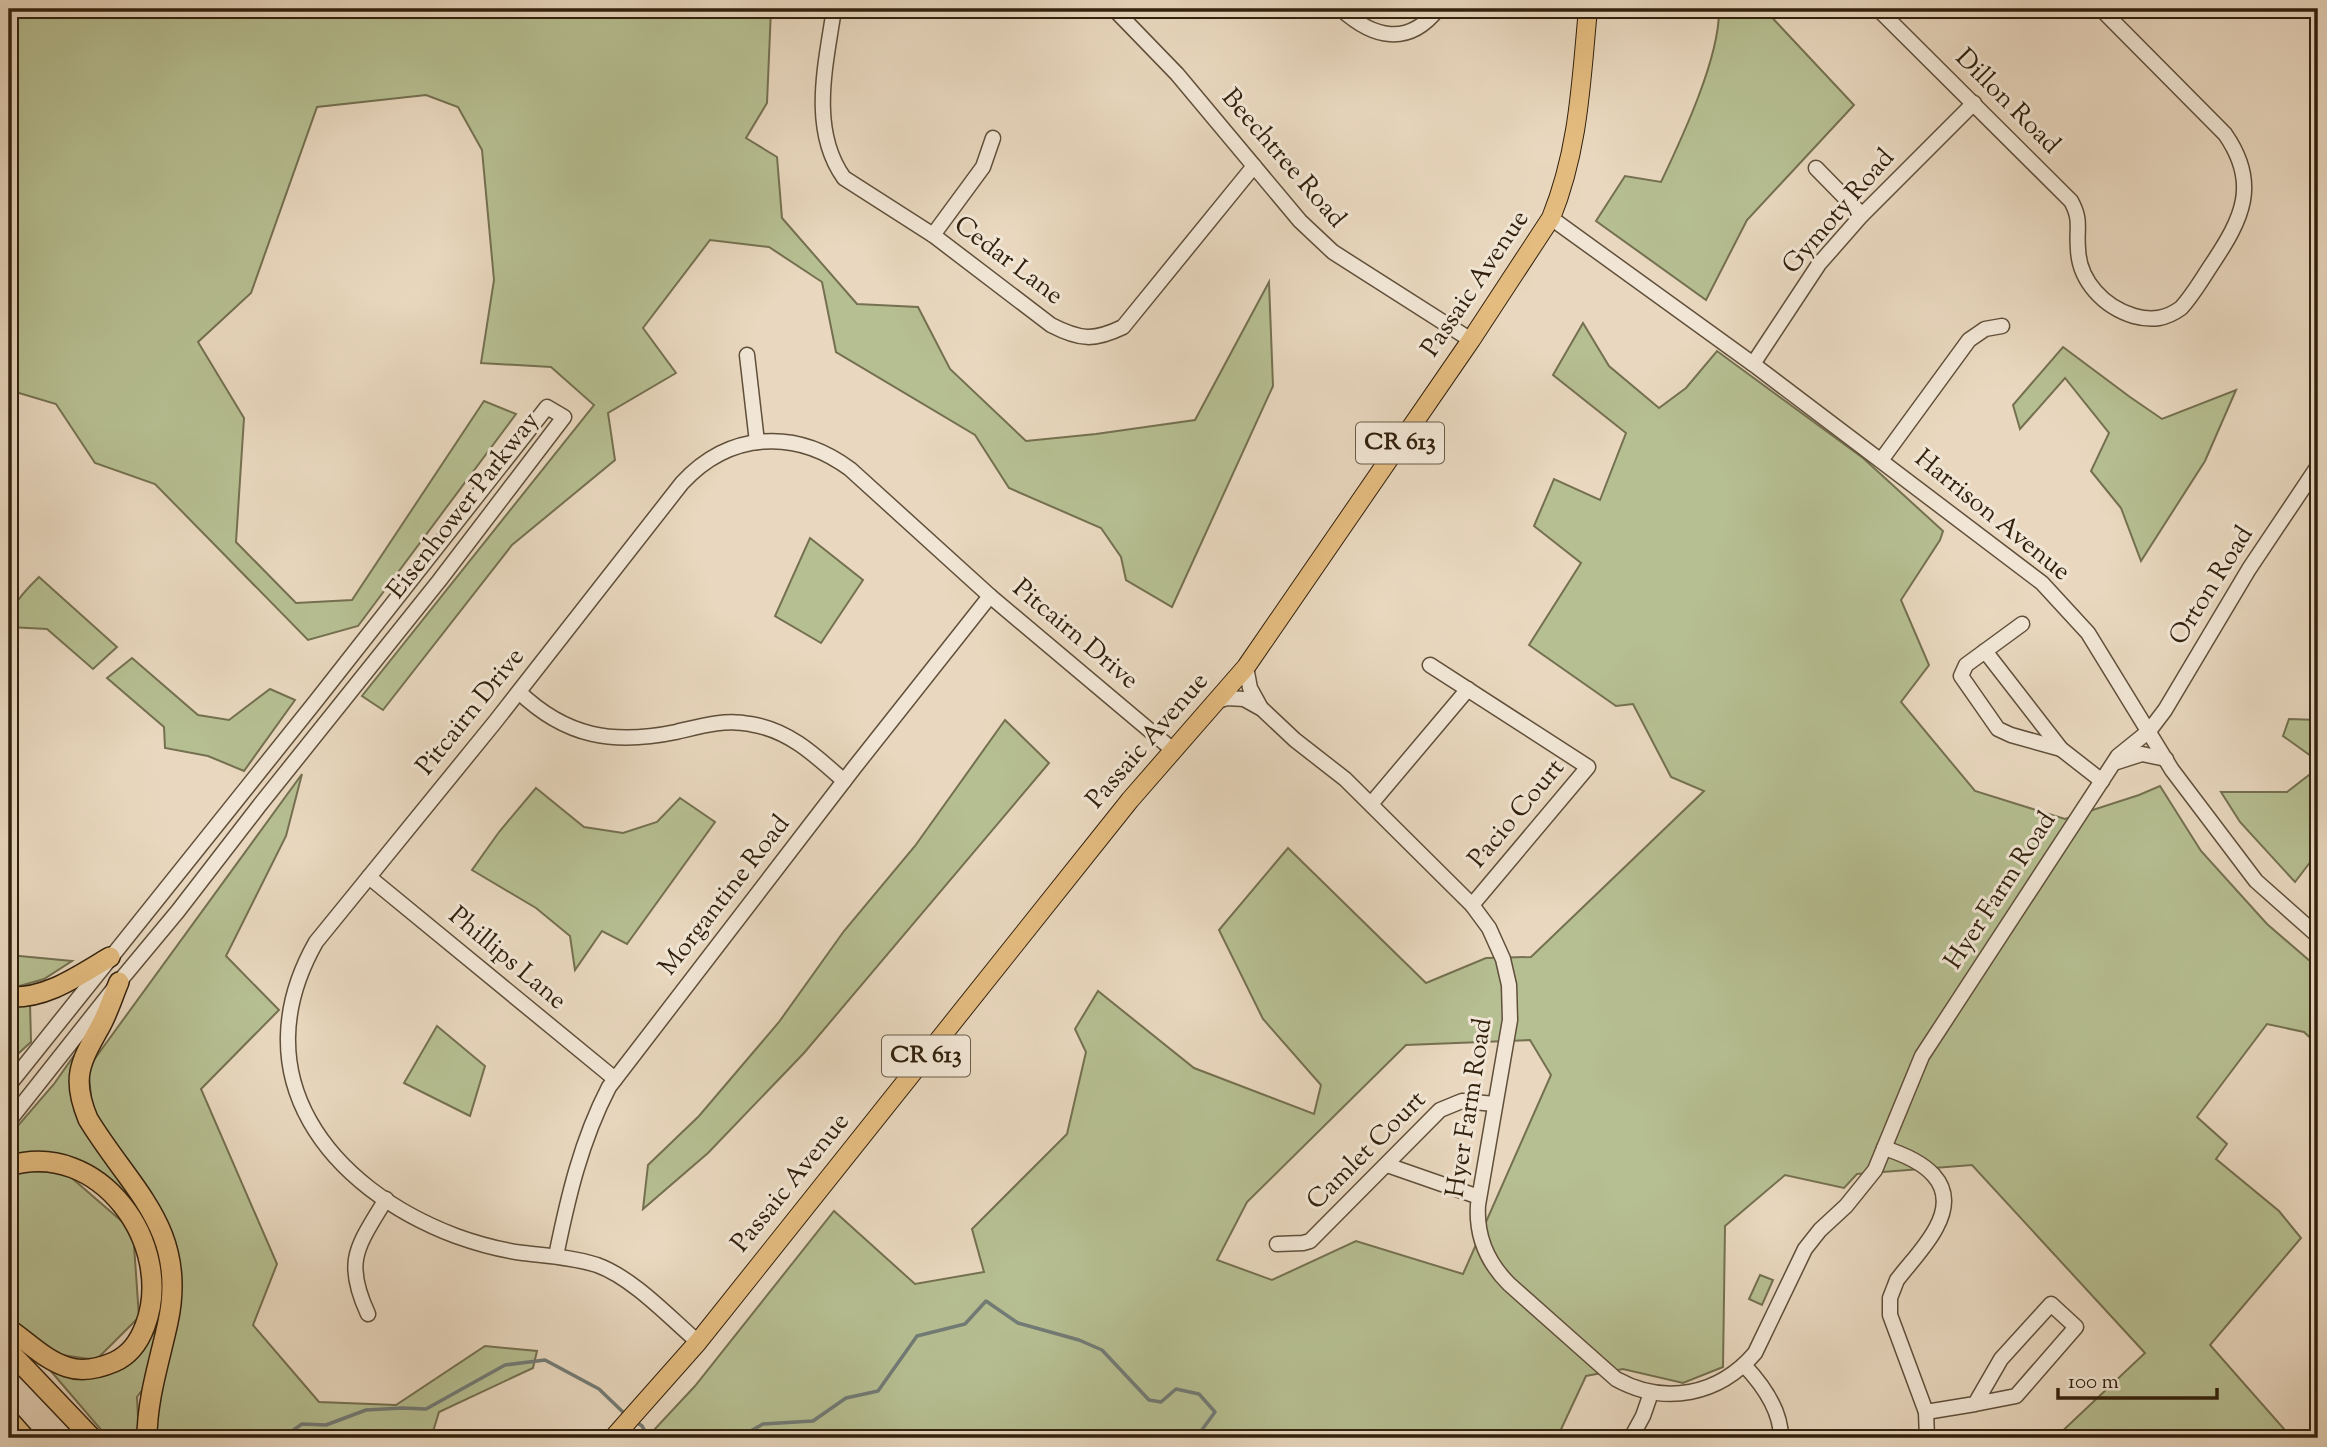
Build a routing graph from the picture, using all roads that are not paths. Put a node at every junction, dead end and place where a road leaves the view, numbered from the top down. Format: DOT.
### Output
graph roads {
  1 [pos="834,9"];
  2 [pos="1114,9"];
  3 [pos="1341,9"];
  4 [pos="1438,9"];
  5 [pos="1588,9"];
  6 [pos="1878,9"];
  7 [pos="2101,9"];
  8 [pos="1974,103"];
  9 [pos="993,138"];
  10 [pos="1254,166"];
  11 [pos="1816,168"];
  12 [pos="1862,215"];
  13 [pos="1551,218"];
  14 [pos="933,235"];
  15 [pos="2002,326"];
  16 [pos="1471,340"];
  17 [pos="747,355"];
  18 [pos="1753,364"];
  19 [pos="757,442"];
  20 [pos="1882,459"];
  21 [pos="2318,466"];
  22 [pos="990,596"];
  23 [pos="2022,624"];
  24 [pos="1985,651"];
  25 [pos="1430,665"];
  26 [pos="1247,667"];
  27 [pos="1468,689"];
  28 [pos="519,692"];
  29 [pos="1217,701"];
  30 [pos="1262,709"];
  31 [pos="2149,731"];
  32 [pos="2061,749"];
  33 [pos="1173,750"];
  34 [pos="2166,759"];
  35 [pos="2114,763"];
  36 [pos="844,781"];
  37 [pos="2102,781"];
  38 [pos="1371,804"];
  39 [pos="369,877"];
  40 [pos="1472,905"];
  41 [pos="2318,936"];
  42 [pos="110,957"];
  43 [pos="119,982"];
  44 [pos="9,997"];
  45 [pos="615,1079"];
  46 [pos="9,1085"];
  47 [pos="1495,1104"];
  48 [pos="9,1121"];
  49 [pos="1884,1148"];
  50 [pos="1387,1165"];
  51 [pos="9,1166"];
  52 [pos="1479,1197"];
  53 [pos="386,1199"];
  54 [pos="1277,1244"];
  55 [pos="556,1256"];
  56 [pos="368,1314"];
  57 [pos="9,1329"];
  58 [pos="698,1342"];
  59 [pos="9,1352"];
  60 [pos="1744,1365"];
  61 [pos="1651,1393"];
  62 [pos="1975,1404"];
  63 [pos="1926,1412"];
  64 [pos="9,1420"];
  65 [pos="25,1438"];
  66 [pos="92,1438"];
  67 [pos="147,1438"];
  68 [pos="613,1438"];
  69 [pos="1631,1438"];
  70 [pos="1781,1438"];
  71 [pos="1927,1438"];
  1 -- 14 [label="street, Cedar Lane"];
  2 -- 10 [label="street, Beechtree Road"];
  3 -- 4 [label="street"];
  5 -- 13 [label="main road, Passaic Avenue / CR 613"];
  6 -- 8 [label="street, Dillon Road"];
  7 -- 8 [label="street, Dillon Road"];
  8 -- 12 [label="street, Gymoty Road"];
  9 -- 14 [label="street"];
  10 -- 14 [label="street, Cedar Lane"];
  10 -- 16 [label="street, Beechtree Road"];
  11 -- 12 [label="street"];
  12 -- 18 [label="street, Gymoty Road"];
  13 -- 16 [label="main road, Passaic Avenue / CR 613"];
  13 -- 18 [label="street, Harrison Avenue"];
  15 -- 20 [label="street"];
  16 -- 26 [label="main road, Passaic Avenue / CR 613"];
  17 -- 19 [label="street"];
  18 -- 20 [label="street, Harrison Avenue"];
  19 -- 22 [label="street, Pitcairn Drive"];
  19 -- 28 [label="street, Pitcairn Drive"];
  20 -- 31 [label="street, Harrison Avenue"];
  21 -- 31 [label="street, Orton Road"];
  22 -- 33 [label="street, Pitcairn Drive"];
  22 -- 36 [label="street, Morgantine Road"];
  23 -- 24 [label="street"];
  24 -- 32 [label="street"];
  24 -- 32 [label="street"];
  25 -- 27 [label="street, Pacio Court"];
  26 -- 29 [label="main road, Passaic Avenue / CR 613"];
  26 -- 30 [label="street, Hyer Farm Road"];
  27 -- 38 [label="street"];
  27 -- 40 [label="street, Pacio Court"];
  28 -- 36 [label="street"];
  28 -- 39 [label="street, Pitcairn Drive"];
  29 -- 30 [label="street, Hyer Farm Road"];
  29 -- 33 [label="main road, Passaic Avenue / CR 613"];
  30 -- 38 [label="street, Hyer Farm Road"];
  31 -- 34 [label="street, Harrison Avenue"];
  31 -- 35 [label="street, Hyer Farm Road"];
  32 -- 37 [label="street"];
  33 -- 58 [label="main road, Passaic Avenue / CR 613"];
  34 -- 35 [label="street"];
  34 -- 41 [label="street, Harrison Avenue"];
  35 -- 37 [label="street, Hyer Farm Road"];
  36 -- 45 [label="street, Morgantine Road"];
  37 -- 49 [label="street, Hyer Farm Road"];
  38 -- 40 [label="street, Hyer Farm Road"];
  39 -- 45 [label="street, Phillips Lane"];
  39 -- 53 [label="street, Pitcairn Drive"];
  40 -- 47 [label="street, Hyer Farm Road"];
  42 -- 43 [label="street, Eisenhower Parkway"];
  42 -- 44 [label="highway"];
  42 -- 46 [label="street, Eisenhower Parkway"];
  43 -- 48 [label="street, Eisenhower Parkway"];
  43 -- 67 [label="highway"];
  45 -- 55 [label="street, Morgantine Road"];
  47 -- 50 [label="street, Camlet Court"];
  47 -- 52 [label="street, Hyer Farm Road"];
  49 -- 60 [label="street, Hyer Farm Road"];
  49 -- 63 [label="street"];
  50 -- 52 [label="street"];
  50 -- 54 [label="street, Camlet Court"];
  51 -- 57 [label="highway"];
  52 -- 61 [label="street, Hyer Farm Road"];
  53 -- 55 [label="street, Pitcairn Drive"];
  53 -- 56 [label="street"];
  55 -- 58 [label="street, Pitcairn Drive"];
  58 -- 68 [label="main road, Passaic Avenue / CR 613"];
  59 -- 66 [label="highway"];
  60 -- 61 [label="street, Hyer Farm Road"];
  60 -- 70 [label="street"];
  61 -- 69 [label="street"];
  62 -- 62 [label="street"];
  62 -- 63 [label="street"];
  63 -- 71 [label="street"];
  64 -- 65 [label="highway"];
}
